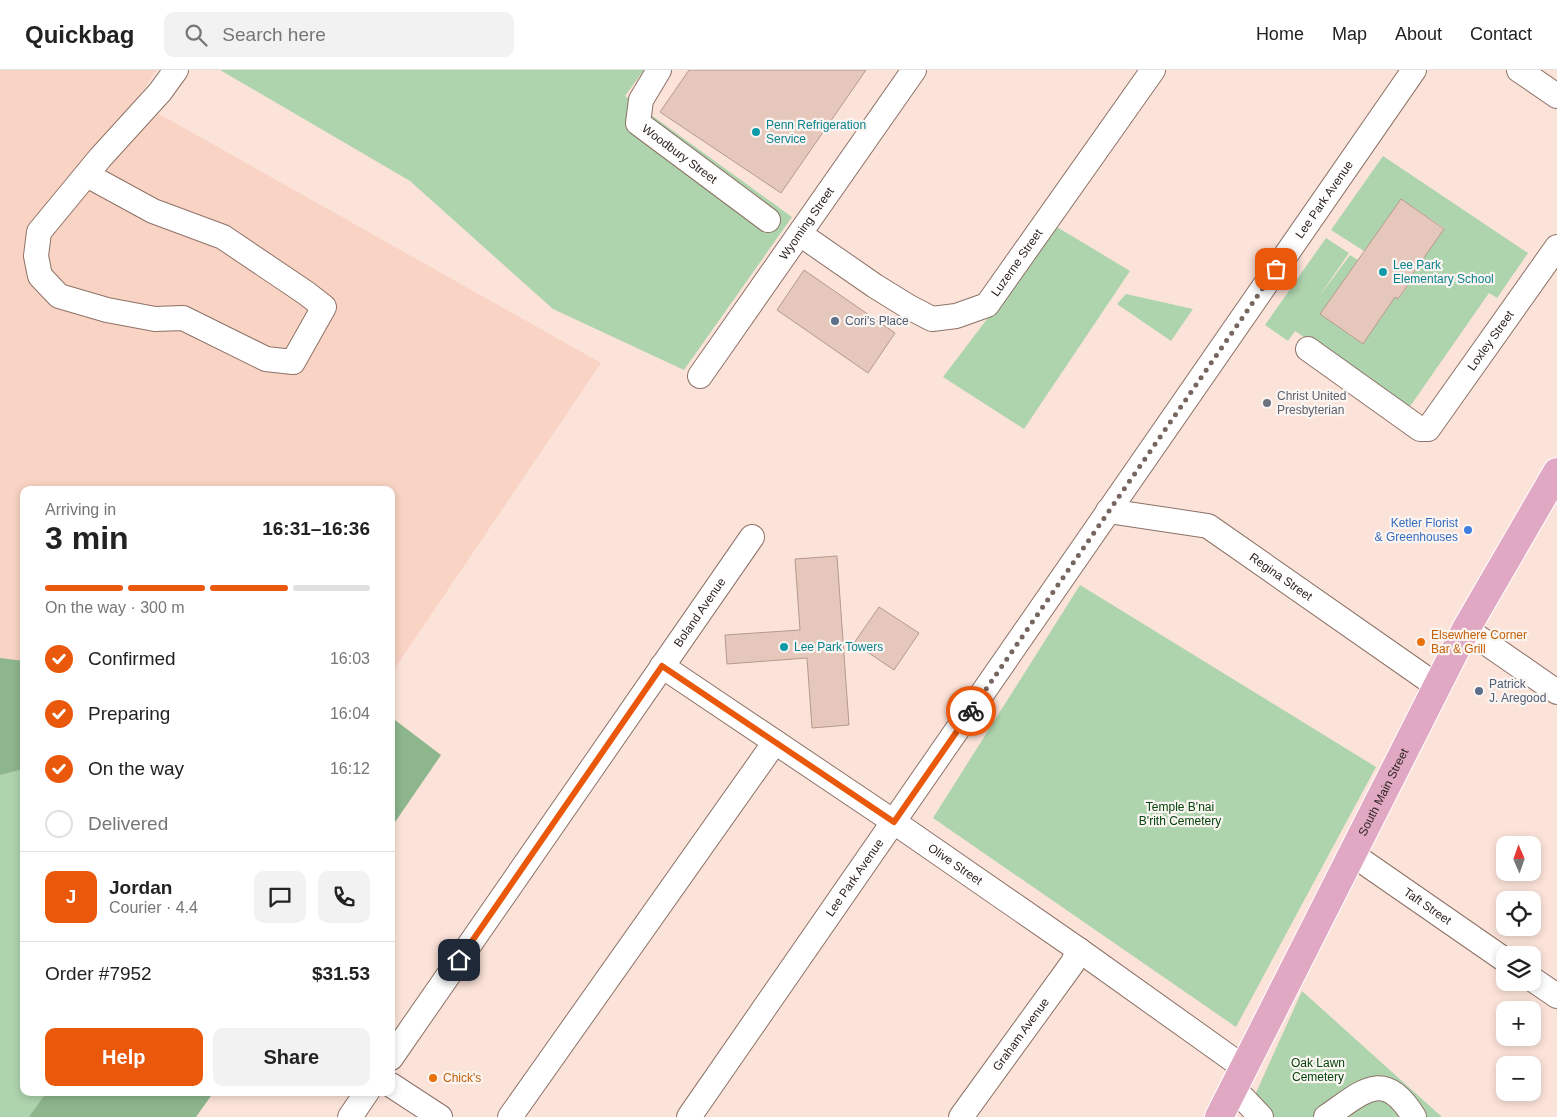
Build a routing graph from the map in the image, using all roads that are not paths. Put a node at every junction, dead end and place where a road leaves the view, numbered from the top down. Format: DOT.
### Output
graph roads {
  1 [pos="176,70"];
  2 [pos="659,70"];
  3 [pos="914,70"];
  4 [pos="1153,70"];
  5 [pos="1414,70"];
  6 [pos="1519,70"];
  7 [pos="1557,96"];
  8 [pos="87,175"];
  9 [pos="768,220"];
  10 [pos="800,234"];
  11 [pos="1557,247"];
  12 [pos="1308,349"];
  13 [pos="700,376"];
  14 [pos="1557,472"];
  15 [pos="1108,511"];
  16 [pos="752,537"];
  17 [pos="1466,629"];
  18 [pos="662,666"];
  19 [pos="1437,686"];
  20 [pos="1557,692"];
  21 [pos="775,742"];
  22 [pos="894,822"];
  23 [pos="1352,854"];
  24 [pos="1079,950"];
  25 [pos="1496,954"];
  26 [pos="1541,985"];
  27 [pos="1557,996"];
  28 [pos="395,1052"];
  29 [pos="1243,1067"];
  30 [pos="395,1088"];
  31 [pos="364,1096"];
  32 [pos="1229,1111"];
  33 [pos="350,1117"];
  34 [pos="440,1117"];
  35 [pos="510,1117"];
  36 [pos="689,1117"];
  37 [pos="961,1117"];
  38 [pos="1262,1117"];
  39 [pos="1326,1117"];
  40 [pos="1414,1117"];
  1 -- 8 [label="street"];
  2 -- 9 [label="street, Woodbury Street"];
  3 -- 10 [label="street, Wyoming Street"];
  4 -- 10 [label="street, Luzerne Street"];
  5 -- 15 [label="street, Lee Park Avenue"];
  6 -- 7 [label="street"];
  8 -- 8 [label="street"];
  10 -- 13 [label="street, Wyoming Street"];
  11 -- 12 [label="street, Loxley Street"];
  14 -- 17 [label="main road, South Main Street"];
  15 -- 19 [label="street, Regina Street"];
  15 -- 22 [label="street, Lee Park Avenue"];
  16 -- 18 [label="street, Boland Avenue"];
  17 -- 19 [label="main road, South Main Street"];
  17 -- 20 [label="street"];
  18 -- 21 [label="street, Olive Street"];
  18 -- 28 [label="street, Boland Avenue"];
  19 -- 23 [label="main road, South Main Street"];
  21 -- 22 [label="street, Olive Street"];
  21 -- 35 [label="street"];
  22 -- 24 [label="street, Olive Street"];
  22 -- 36 [label="street, Lee Park Avenue"];
  23 -- 25 [label="street, Taft Street"];
  23 -- 29 [label="main road, South Main Street"];
  24 -- 29 [label="street, Olive Street"];
  24 -- 37 [label="street, Graham Avenue"];
  26 -- 27 [label="street"];
  29 -- 32 [label="main road, South Main Street"];
  30 -- 34 [label="street"];
  31 -- 33 [label="street"];
  32 -- 38 [label="street"];
  39 -- 40 [label="street"];
}
